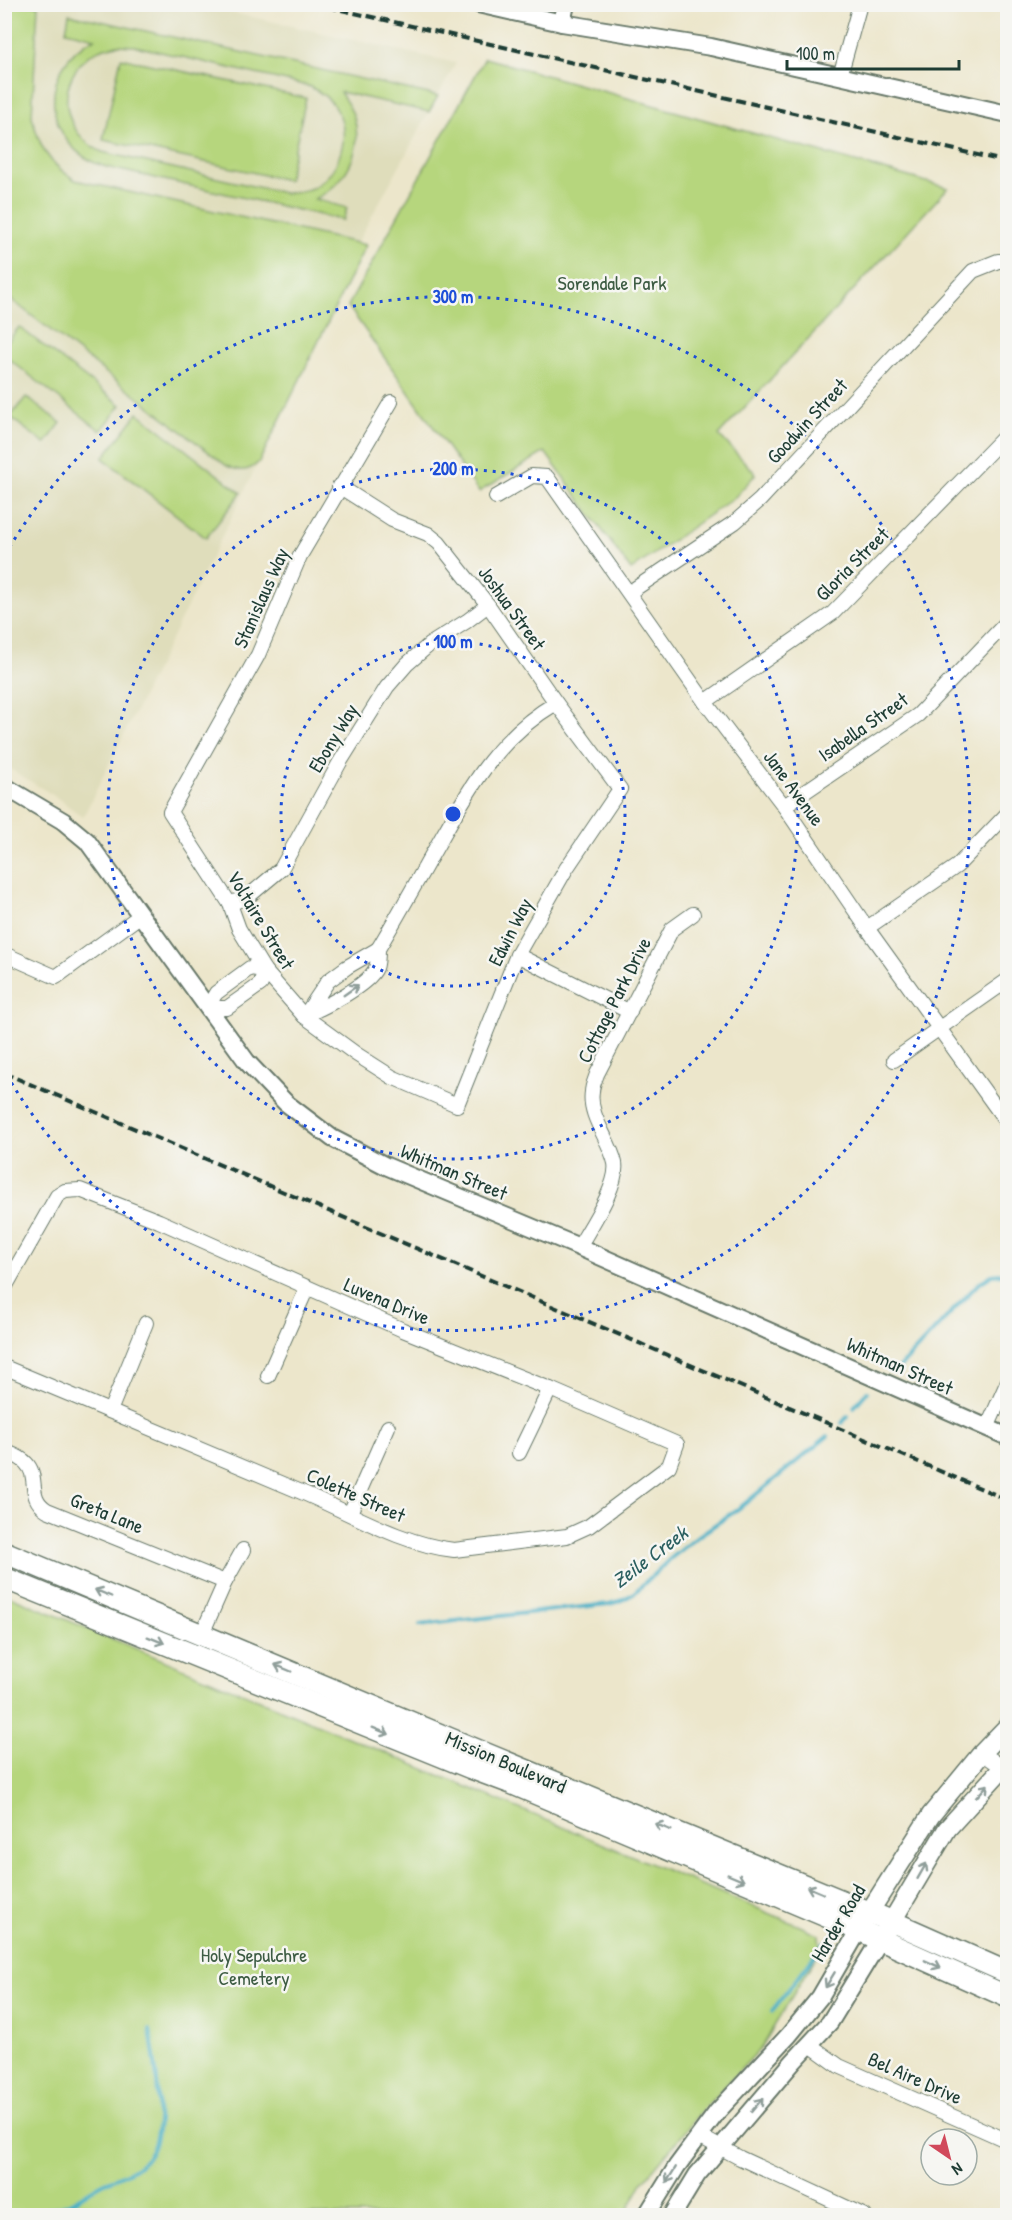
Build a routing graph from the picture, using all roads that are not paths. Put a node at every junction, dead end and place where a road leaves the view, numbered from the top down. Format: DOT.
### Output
graph roads {
  1 [pos="478,4"];
  2 [pos="566,4"];
  3 [pos="860,4"];
  4 [pos="562,23"];
  5 [pos="840,76"];
  6 [pos="1008,114"];
  7 [pos="1003,261"];
  8 [pos="390,402"];
  9 [pos="1008,433"];
  10 [pos="339,486"];
  11 [pos="496,497"];
  12 [pos="630,592"];
  13 [pos="488,605"];
  14 [pos="1008,621"];
  15 [pos="705,702"];
  16 [pos="556,703"];
  17 [pos="4,786"];
  18 [pos="620,789"];
  19 [pos="784,806"];
  20 [pos="170,812"];
  21 [pos="1008,813"];
  22 [pos="230,904"];
  23 [pos="693,914"];
  24 [pos="141,915"];
  25 [pos="867,928"];
  26 [pos="378,948"];
  27 [pos="4,954"];
  28 [pos="517,955"];
  29 [pos="264,970"];
  30 [pos="1008,980"];
  31 [pos="207,1008"];
  32 [pos="630,1012"];
  33 [pos="304,1016"];
  34 [pos="939,1029"];
  35 [pos="894,1060"];
  36 [pos="457,1105"];
  37 [pos="1008,1124"];
  38 [pos="579,1247"];
  39 [pos="307,1288"];
  40 [pos="4,1289"];
  41 [pos="146,1323"];
  42 [pos="4,1367"];
  43 [pos="268,1376"];
  44 [pos="1008,1381"];
  45 [pos="550,1389"];
  46 [pos="110,1411"];
  47 [pos="388,1427"];
  48 [pos="987,1428"];
  49 [pos="1008,1437"];
  50 [pos="677,1444"];
  51 [pos="4,1451"];
  52 [pos="519,1453"];
  53 [pos="350,1513"];
  54 [pos="243,1550"];
  55 [pos="4,1551"];
  56 [pos="4,1578"];
  57 [pos="225,1582"];
  58 [pos="202,1634"];
  59 [pos="1008,1726"];
  60 [pos="982,1753"];
  61 [pos="448,1759"];
  62 [pos="1006,1767"];
  63 [pos="528,1770"];
  64 [pos="864,1921"];
  65 [pos="893,1922"];
  66 [pos="880,1940"];
  67 [pos="1008,1973"];
  68 [pos="1008,1998"];
  69 [pos="810,2045"];
  70 [pos="701,2137"];
  71 [pos="1008,2141"];
  72 [pos="721,2149"];
  73 [pos="834,2202"];
  74 [pos="646,2216"];
  75 [pos="672,2216"];
  76 [pos="828,2216"];
  77 [pos="865,2216"];
  1 -- 4 [label="street"];
  2 -- 4 [label="street"];
  3 -- 5 [label="street"];
  4 -- 5 [label="street"];
  5 -- 6 [label="street"];
  7 -- 12 [label="street, Goodwin Street"];
  8 -- 10 [label="street, Stanislaus Way"];
  9 -- 15 [label="street, Gloria Street"];
  10 -- 13 [label="street, Joshua Street"];
  10 -- 20 [label="street, Stanislaus Way"];
  11 -- 12 [label="street, Jane Avenue"];
  12 -- 15 [label="street, Jane Avenue"];
  13 -- 16 [label="street, Joshua Street"];
  13 -- 22 [label="street, Ebony Way"];
  14 -- 19 [label="street, Isabella Street"];
  15 -- 19 [label="street, Jane Avenue"];
  16 -- 18 [label="street, Joshua Street"];
  16 -- 26 [label="street"];
  17 -- 24 [label="street, Whitman Street"];
  18 -- 28 [label="street, Edwin Way"];
  19 -- 25 [label="street, Jane Avenue"];
  20 -- 22 [label="street, Voltaire Street"];
  21 -- 25 [label="street"];
  22 -- 29 [label="street, Voltaire Street"];
  23 -- 32 [label="street, Cottage Park Drive"];
  24 -- 27 [label="street"];
  24 -- 31 [label="street, Whitman Street"];
  25 -- 34 [label="street, Jane Avenue"];
  26 -- 33 [label="street"];
  33 -- 26 [label="street, one-way"];
  28 -- 32 [label="street"];
  28 -- 36 [label="street, Edwin Way"];
  29 -- 31 [label="street"];
  29 -- 33 [label="street, Voltaire Street"];
  30 -- 34 [label="street"];
  31 -- 38 [label="street, Whitman Street"];
  32 -- 38 [label="street, Cottage Park Drive"];
  33 -- 36 [label="street, Voltaire Street"];
  34 -- 35 [label="street"];
  34 -- 37 [label="street, Jane Avenue"];
  38 -- 48 [label="street, Whitman Street"];
  39 -- 40 [label="street, Luvena Drive"];
  39 -- 43 [label="street"];
  39 -- 45 [label="street, Luvena Drive"];
  41 -- 46 [label="street"];
  42 -- 46 [label="street, Colette Street"];
  44 -- 48 [label="street"];
  45 -- 50 [label="street, Luvena Drive"];
  45 -- 52 [label="street"];
  46 -- 53 [label="street, Colette Street"];
  47 -- 53 [label="street"];
  48 -- 49 [label="street, Whitman Street"];
  50 -- 53 [label="street, Colette Street"];
  51 -- 57 [label="street, Greta Lane"];
  54 -- 57 [label="street"];
  58 -- 55 [label="main road, Mission Boulevard, one-way"];
  56 -- 61 [label="main road, Mission Boulevard, one-way"];
  57 -- 58 [label="street"];
  63 -- 58 [label="main road, Mission Boulevard, one-way"];
  59 -- 60 [label="main road, Harder Road"];
  60 -- 62 [label="street"];
  60 -- 64 [label="main road, Harder Road"];
  61 -- 63 [label="main road"];
  61 -- 64 [label="main road, Mission Boulevard, one-way"];
  65 -- 62 [label="main road, one-way"];
  64 -- 63 [label="main road, Mission Boulevard, one-way"];
  64 -- 65 [label="main road, Mission Boulevard"];
  64 -- 66 [label="main road, Mission Boulevard"];
  64 -- 70 [label="street, Harder Road, one-way"];
  65 -- 66 [label="main road"];
  65 -- 67 [label="main road, Mission Boulevard"];
  66 -- 68 [label="main road, Mission Boulevard, one-way"];
  66 -- 69 [label="street"];
  69 -- 71 [label="street, Bel Aire Drive"];
  72 -- 69 [label="street, one-way"];
  70 -- 72 [label="street"];
  70 -- 74 [label="street, Harder Road, one-way"];
  72 -- 73 [label="street"];
  72 -- 75 [label="street"];
  73 -- 76 [label="street"];
  73 -- 77 [label="street"];
}
